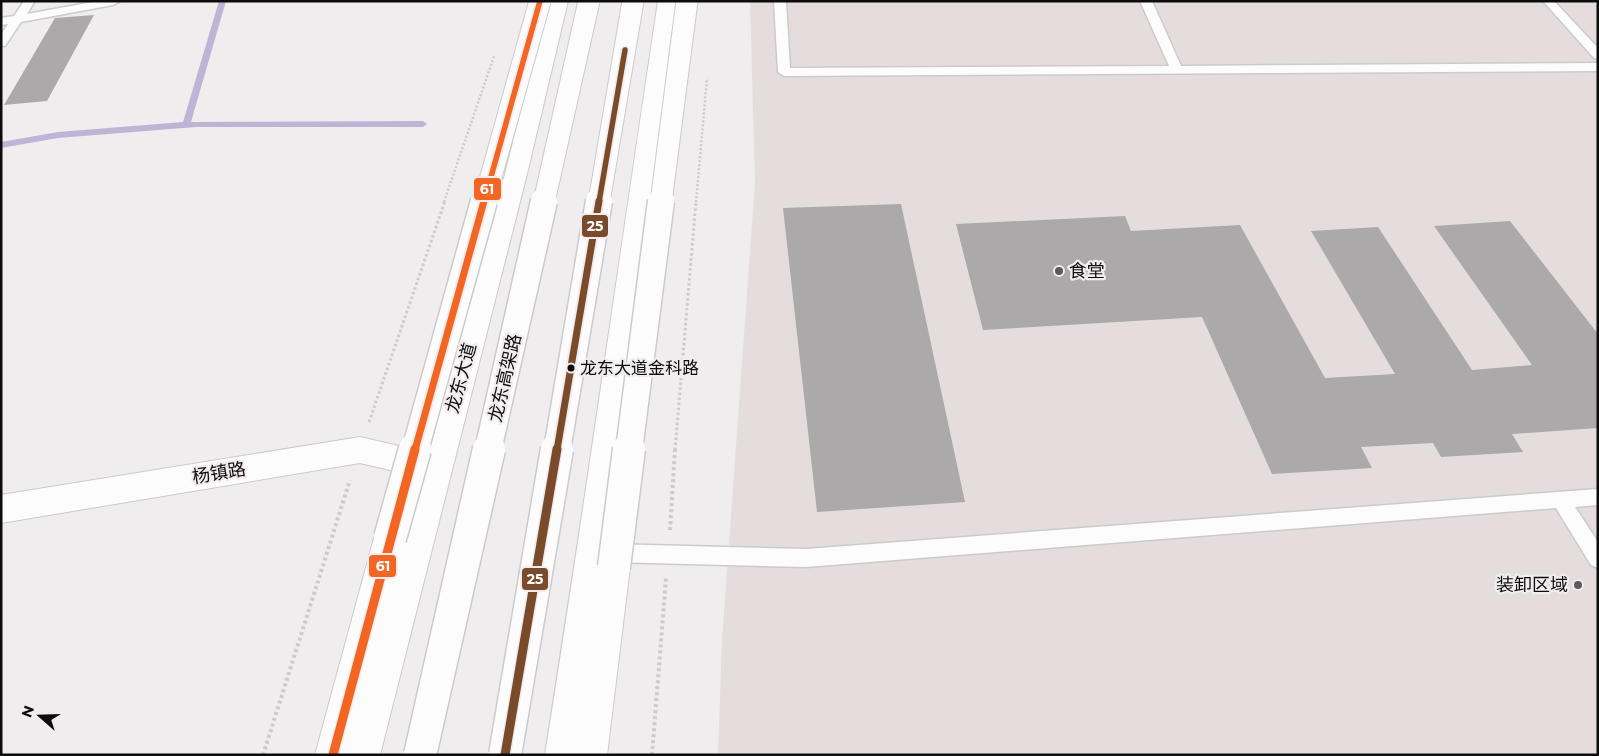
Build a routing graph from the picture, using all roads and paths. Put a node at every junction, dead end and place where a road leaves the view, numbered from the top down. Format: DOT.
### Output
graph roads {
  1 [pos="30,1"];
  2 [pos="540,1"];
  3 [pos="558,1"];
  4 [pos="589,1"];
  5 [pos="633,1"];
  6 [pos="668,1"];
  7 [pos="687,1"];
  8 [pos="780,1"];
  9 [pos="1146,1"];
  10 [pos="1548,1"];
  11 [pos="114,2"];
  12 [pos="18,19"];
  13 [pos="1,22"];
  14 [pos="1,43"];
  15 [pos="497,48"];
  16 [pos="1598,56"];
  17 [pos="1598,67"];
  18 [pos="1176,69"];
  19 [pos="708,70"];
  20 [pos="360,450"];
  21 [pos="437,468"];
  22 [pos="1598,497"];
  23 [pos="1561,500"];
  24 [pos="1,508"];
  25 [pos="591,553"];
  26 [pos="668,553"];
  27 [pos="1598,559"];
  28 [pos="263,755"];
  29 [pos="333,755"];
  30 [pos="362,755"];
  31 [pos="420,755"];
  32 [pos="505,755"];
  33 [pos="563,755"];
  34 [pos="589,755"];
  35 [pos="652,755"];
  1 -- 12 [label="lane"];
  2 -- 29 [label="main road, bridge"];
  3 -- 21 [label="main road, 龙东大道"];
  4 -- 31 [label="main road, 龙东高架路, bridge"];
  5 -- 32 [label="main road, bridge"];
  6 -- 25 [label="main road"];
  7 -- 34 [label="main road, bridge"];
  8 -- 18 [label="lane"];
  9 -- 18 [label="lane"];
  10 -- 16 [label="lane"];
  11 -- 12 [label="lane"];
  12 -- 13 [label="lane"];
  12 -- 14 [label="lane"];
  15 -- 20 [label="path"];
  17 -- 18 [label="lane"];
  19 -- 26 [label="path"];
  20 -- 21 [label="main road, 杨镇路"];
  20 -- 24 [label="main road, 杨镇路"];
  20 -- 28 [label="path"];
  21 -- 30 [label="main road, 龙东大道"];
  22 -- 23 [label="lane"];
  23 -- 26 [label="lane"];
  23 -- 27 [label="lane"];
  25 -- 26 [label="lane"];
  25 -- 33 [label="main road"];
  26 -- 35 [label="path"];
}
